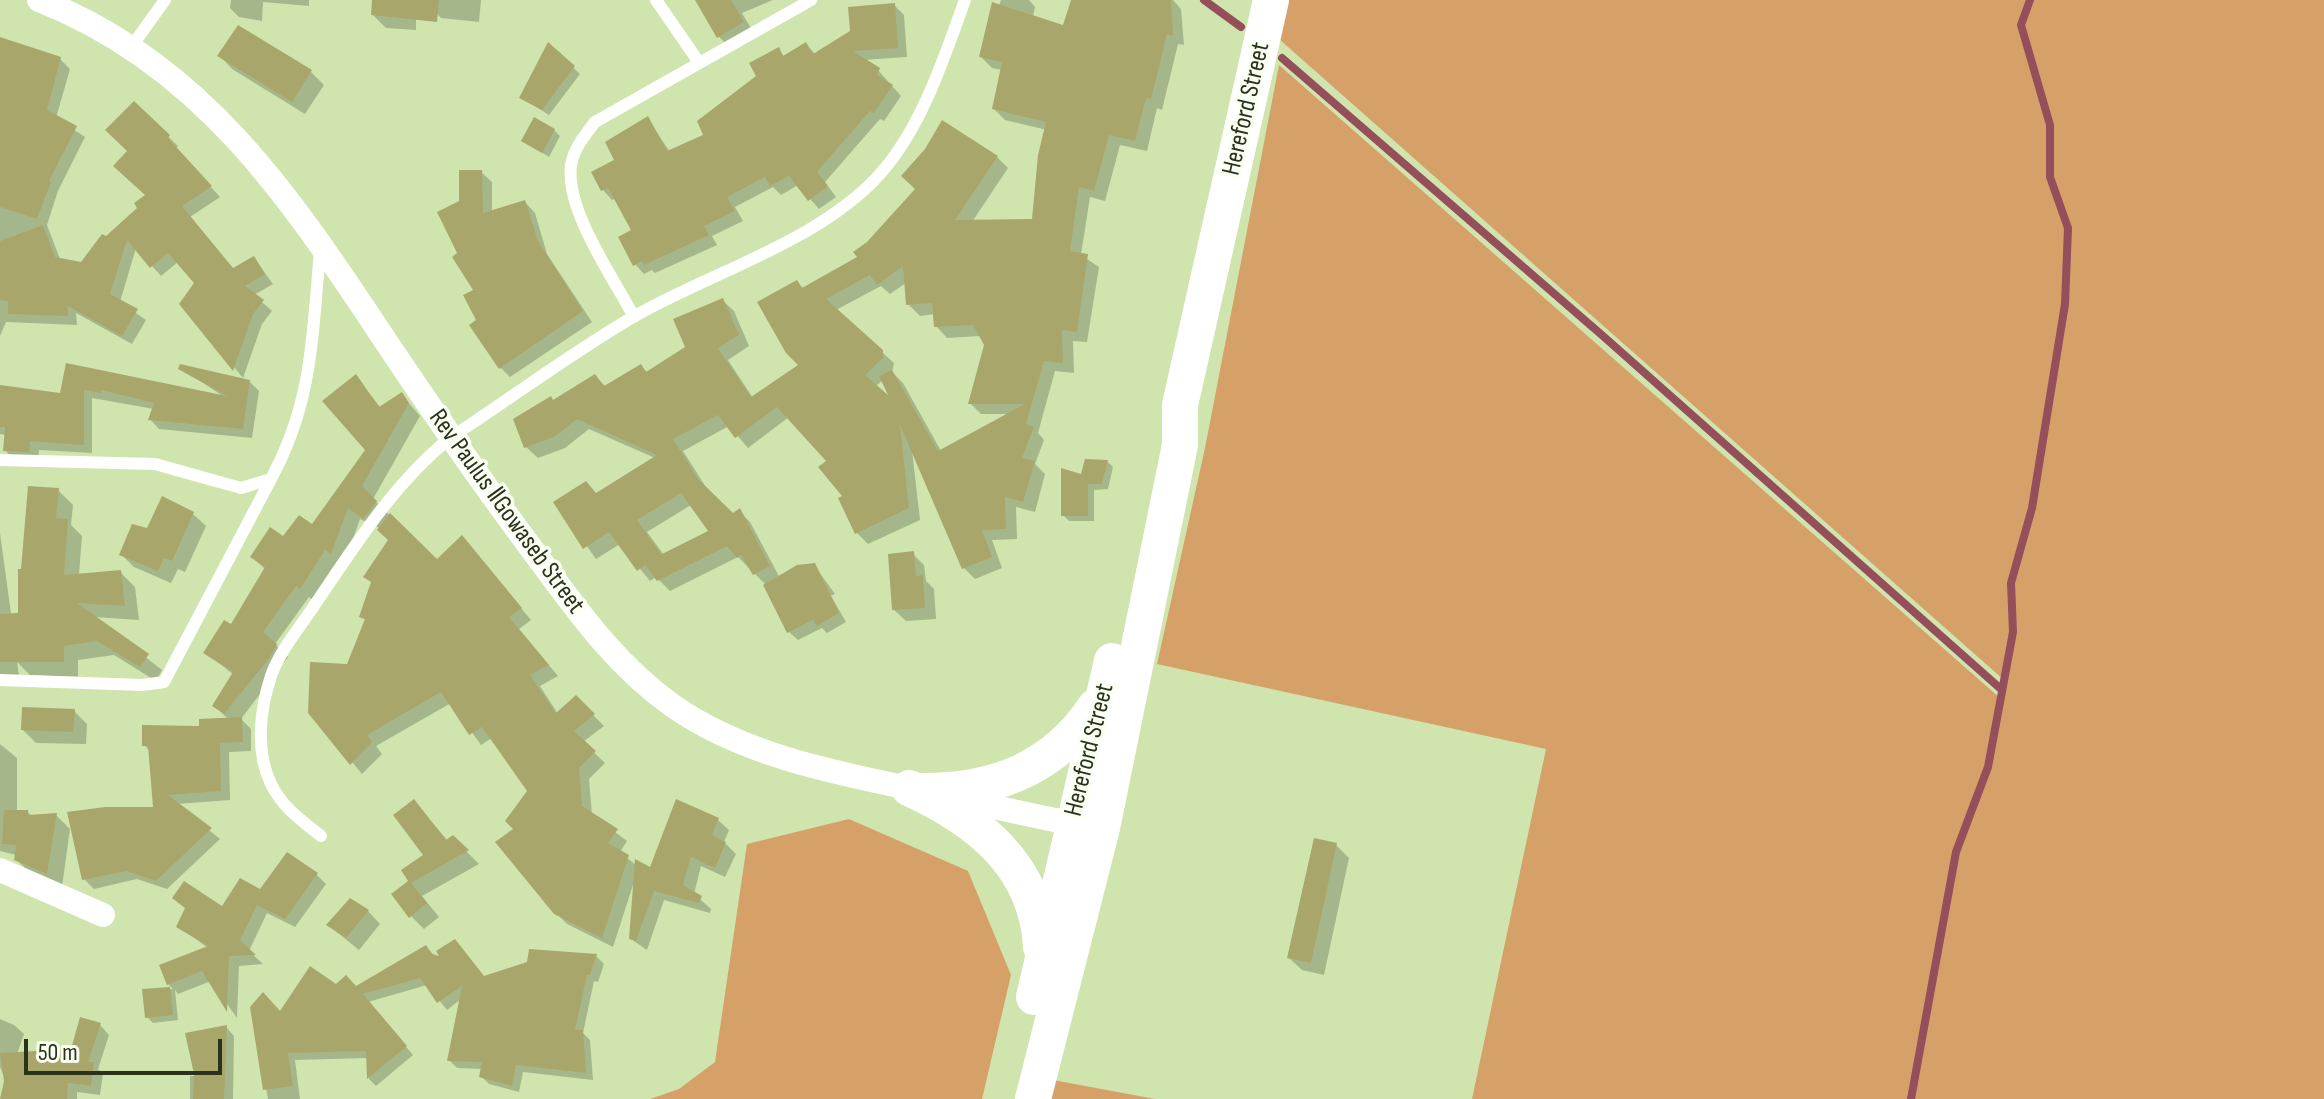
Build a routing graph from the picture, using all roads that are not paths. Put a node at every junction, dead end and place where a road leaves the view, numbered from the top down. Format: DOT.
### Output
graph roads {
  1 [pos="39,0"];
  2 [pos="165,0"];
  3 [pos="656,0"];
  4 [pos="811,0"];
  5 [pos="965,0"];
  6 [pos="1271,0"];
  7 [pos="132,46"];
  8 [pos="698,61"];
  9 [pos="321,244"];
  10 [pos="634,317"];
  11 [pos="1180,405"];
  12 [pos="450,438"];
  13 [pos="0,460"];
  14 [pos="271,479"];
  15 [pos="0,680"];
  16 [pos="1104,694"];
  17 [pos="916,790"];
  18 [pos="1087,826"];
  19 [pos="321,836"];
  20 [pos="0,870"];
  21 [pos="103,915"];
  22 [pos="1042,964"];
  23 [pos="1009,1099"];
  24 [pos="1033,1099"];
  1 -- 7 [label="street, Rev Paulus ǁGowaseb Street"];
  2 -- 7 [label="lane"];
  3 -- 8 [label="lane"];
  4 -- 8 [label="lane"];
  5 -- 10 [label="lane"];
  6 -- 11 [label="main road, Hereford Street"];
  7 -- 9 [label="street, Rev Paulus ǁGowaseb Street"];
  8 -- 10 [label="lane"];
  9 -- 12 [label="street, Rev Paulus ǁGowaseb Street"];
  9 -- 14 [label="lane"];
  10 -- 12 [label="lane"];
  11 -- 16 [label="main road, Hereford Street"];
  11 -- 18 [label="main road, Hereford Street"];
  12 -- 17 [label="street, Rev Paulus ǁGowaseb Street"];
  12 -- 19 [label="lane"];
  13 -- 14 [label="lane"];
  14 -- 15 [label="lane"];
  16 -- 17 [label="main road"];
  16 -- 18 [label="main road, Hereford Street"];
  17 -- 18 [label="street, Rev Paulus ǁGowaseb Street"];
  17 -- 22 [label="main road"];
  18 -- 22 [label="main road, Hereford Street"];
  18 -- 24 [label="main road, Hereford Street"];
  20 -- 21 [label="street"];
  22 -- 23 [label="main road, Hereford Street"];
}
